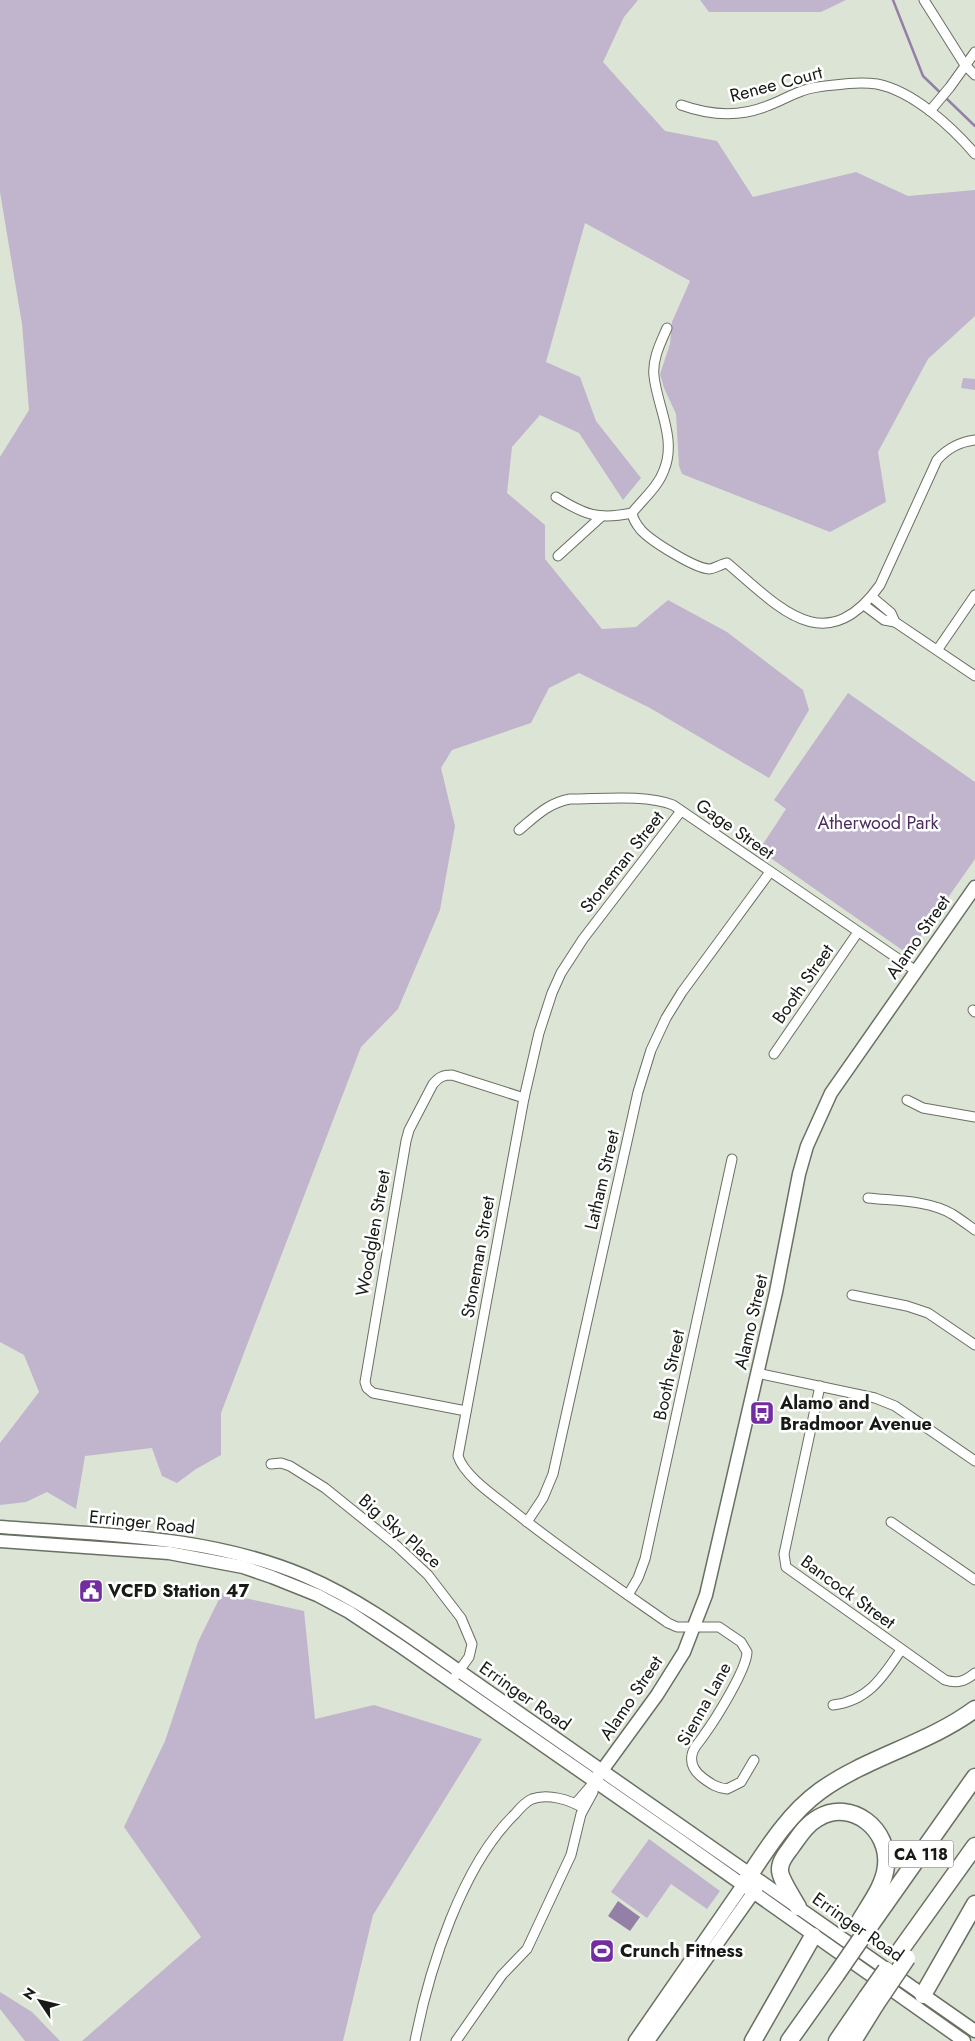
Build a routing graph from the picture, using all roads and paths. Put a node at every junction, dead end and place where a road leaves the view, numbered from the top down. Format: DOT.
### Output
graph roads {
  1 [pos="924,0"];
  2 [pos="975,52"];
  3 [pos="965,65"];
  4 [pos="975,75"];
  5 [pos="681,105"];
  6 [pos="930,110"];
  7 [pos="975,154"];
  8 [pos="667,328"];
  9 [pos="975,440"];
  10 [pos="556,498"];
  11 [pos="632,512"];
  12 [pos="602,516"];
  13 [pos="558,556"];
  14 [pos="975,595"];
  15 [pos="872,597"];
  16 [pos="864,605"];
  17 [pos="895,622"];
  18 [pos="938,650"];
  19 [pos="975,676"];
  20 [pos="681,811"];
  21 [pos="519,830"];
  22 [pos="770,872"];
  23 [pos="975,887"];
  24 [pos="858,932"];
  25 [pos="916,971"];
  26 [pos="774,1054"];
  27 [pos="524,1098"];
  28 [pos="907,1100"];
  29 [pos="975,1117"];
  30 [pos="732,1159"];
  31 [pos="868,1198"];
  32 [pos="975,1230"];
  33 [pos="852,1295"];
  34 [pos="975,1345"];
  35 [pos="757,1373"];
  36 [pos="820,1386"];
  37 [pos="466,1411"];
  38 [pos="975,1461"];
  39 [pos="271,1464"];
  40 [pos="527,1522"];
  41 [pos="891,1522"];
  42 [pos="0,1527"];
  43 [pos="0,1541"];
  44 [pos="975,1580"];
  45 [pos="628,1595"];
  46 [pos="694,1627"];
  47 [pos="901,1650"];
  48 [pos="459,1671"];
  49 [pos="975,1673"];
  50 [pos="452,1682"];
  51 [pos="834,1705"];
  52 [pos="975,1709"];
  53 [pos="754,1760"];
  54 [pos="598,1776"];
  55 [pos="975,1777"];
  56 [pos="580,1806"];
  57 [pos="975,1846"];
  58 [pos="752,1883"];
  59 [pos="975,1904"];
  60 [pos="798,1907"];
  61 [pos="862,1927"];
  62 [pos="813,1936"];
  63 [pos="923,1995"];
  64 [pos="872,2000"];
  65 [pos="975,2031"];
  66 [pos="790,2040"];
  67 [pos="415,2041"];
  68 [pos="456,2041"];
  69 [pos="635,2041"];
  70 [pos="648,2041"];
  71 [pos="753,2041"];
  72 [pos="837,2041"];
  73 [pos="853,2041"];
  74 [pos="964,2041"];
  1 -- 3 [label="street"];
  2 -- 3 [label="street"];
  3 -- 4 [label="street"];
  3 -- 6 [label="street"];
  5 -- 6 [label="street, Renee Court"];
  6 -- 7 [label="street, Renee Court"];
  8 -- 11 [label="street"];
  9 -- 15 [label="street"];
  10 -- 12 [label="street"];
  11 -- 12 [label="street"];
  11 -- 16 [label="street"];
  12 -- 13 [label="street"];
  14 -- 18 [label="street"];
  15 -- 16 [label="street"];
  15 -- 17 [label="street"];
  16 -- 17 [label="street"];
  17 -- 18 [label="street"];
  18 -- 19 [label="street"];
  20 -- 21 [label="street, Gage Street"];
  20 -- 22 [label="street, Gage Street"];
  20 -- 27 [label="street, Stoneman Street"];
  22 -- 24 [label="street, Gage Street"];
  22 -- 40 [label="street, Latham Street"];
  23 -- 25 [label="main road, Alamo Street"];
  24 -- 25 [label="street, Gage Street"];
  24 -- 26 [label="street, Booth Street"];
  25 -- 35 [label="main road, Alamo Street"];
  27 -- 37 [label="street, Stoneman Street"];
  27 -- 37 [label="street, Woodglen Street"];
  28 -- 29 [label="street"];
  30 -- 45 [label="street, Booth Street"];
  31 -- 32 [label="street"];
  33 -- 34 [label="street"];
  35 -- 36 [label="street"];
  35 -- 46 [label="main road, Alamo Street"];
  36 -- 38 [label="street"];
  36 -- 47 [label="street, Bancock Street"];
  37 -- 40 [label="street, Stoneman Street"];
  39 -- 48 [label="street, Big Sky Place"];
  40 -- 45 [label="street, Stoneman Street"];
  41 -- 44 [label="street"];
  42 -- 48 [label="main road, Erringer Road"];
  43 -- 50 [label="main road, Erringer Road"];
  45 -- 46 [label="street, Stoneman Street"];
  46 -- 53 [label="street, Sienna Lane"];
  46 -- 54 [label="main road, Alamo Street"];
  47 -- 49 [label="street, Bancock Street"];
  47 -- 51 [label="street"];
  48 -- 50 [label="street, Big Sky Place"];
  48 -- 54 [label="main road, Erringer Road"];
  50 -- 54 [label="main road, Erringer Road"];
  52 -- 58 [label="highway"];
  54 -- 56 [label="street, Alamo Street"];
  54 -- 58 [label="main road, Erringer Road"];
  55 -- 61 [label="highway, CA 118"];
  56 -- 67 [label="street"];
  56 -- 68 [label="street, Alamo Street"];
  57 -- 64 [label="highway, CA 118, bridge"];
  58 -- 60 [label="main road, Erringer Road"];
  58 -- 62 [label="main road, Erringer Road"];
  58 -- 69 [label="main road"];
  58 -- 70 [label="main road"];
  59 -- 63 [label="highway"];
  60 -- 61 [label="highway"];
  60 -- 63 [label="main road, Erringer Road"];
  61 -- 66 [label="highway"];
  62 -- 71 [label="highway"];
  62 -- 74 [label="main road, Erringer Road"];
  63 -- 65 [label="main road, Erringer Road"];
  64 -- 72 [label="highway"];
  64 -- 73 [label="highway"];
}
